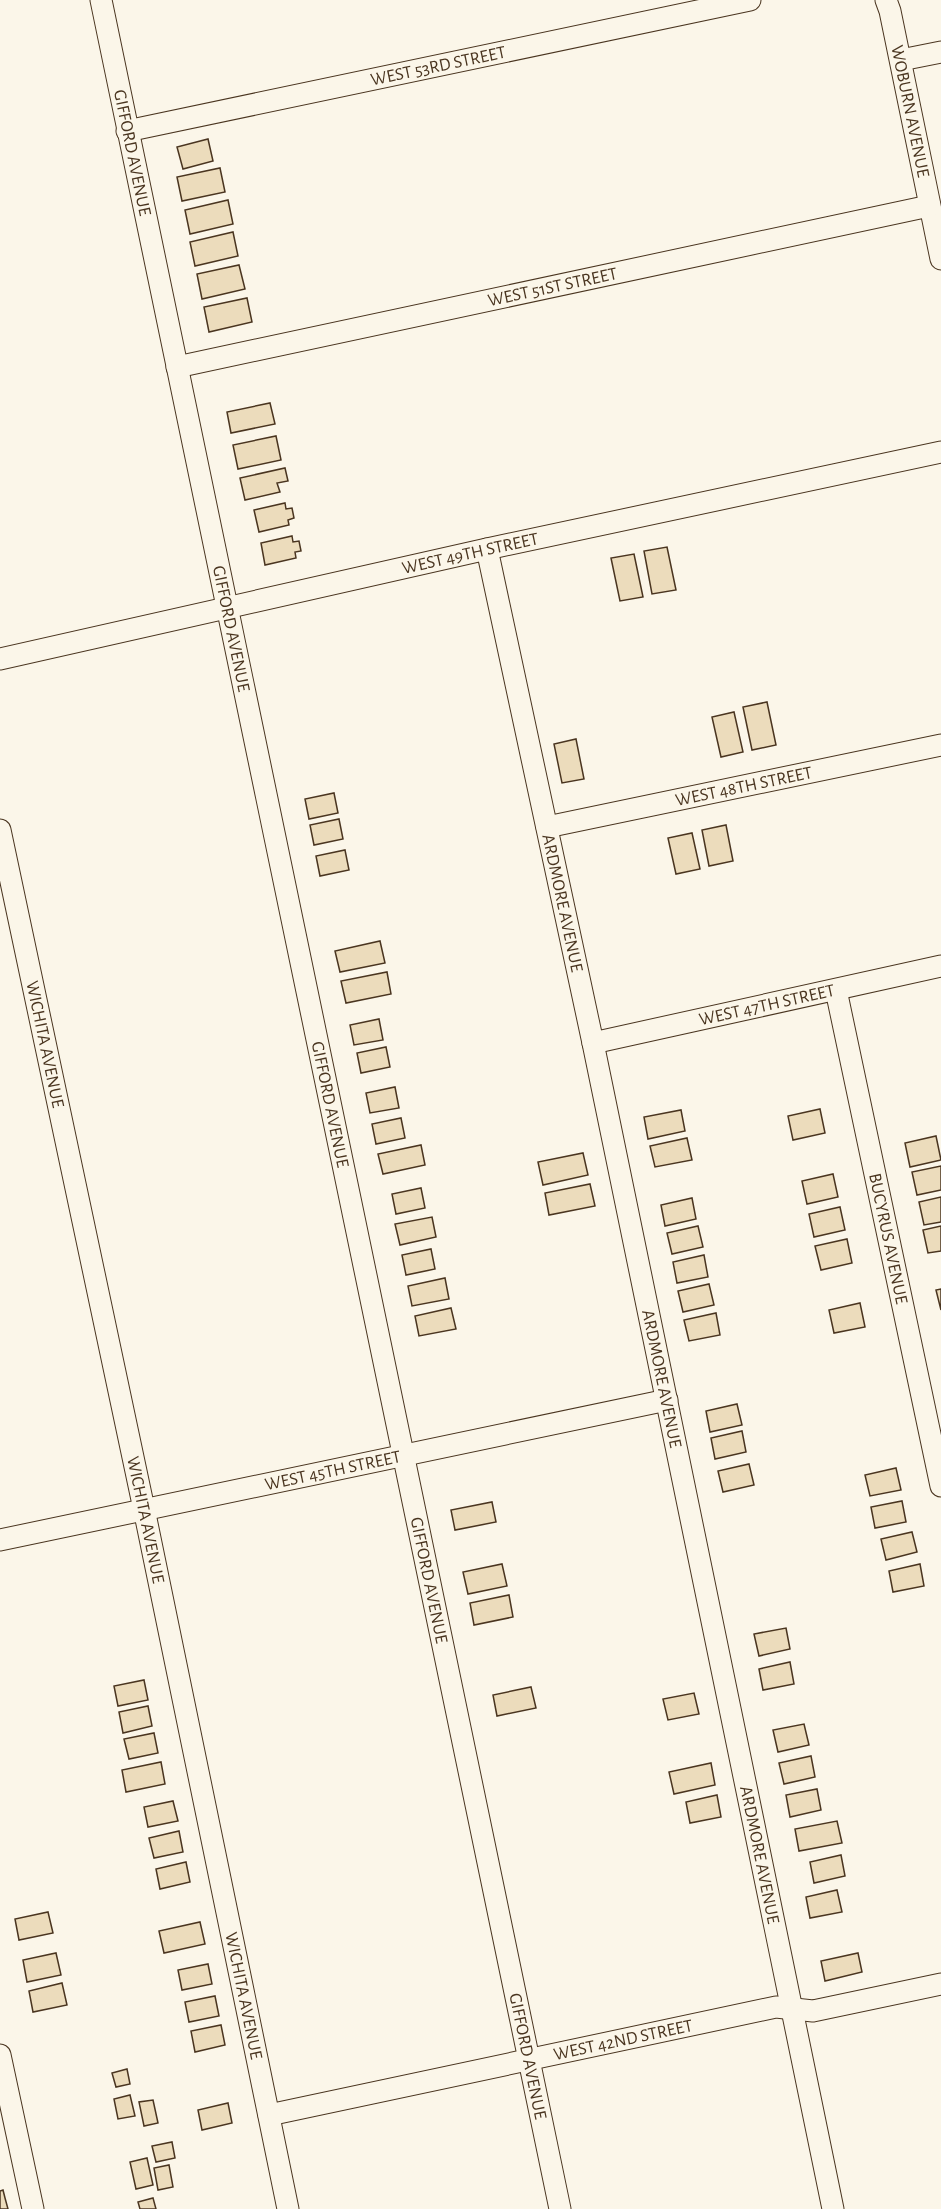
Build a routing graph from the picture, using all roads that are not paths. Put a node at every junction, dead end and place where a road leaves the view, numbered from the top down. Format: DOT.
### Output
graph roads {
  1 [pos="101,0"];
  2 [pos="750,0"];
  3 [pos="886,0"];
  4 [pos="941,52"];
  5 [pos="901,60"];
  6 [pos="126,131"];
  7 [pos="929,206"];
  8 [pos="941,259"];
  9 [pos="177,367"];
  10 [pos="941,452"];
  11 [pos="487,549"];
  12 [pos="227,607"];
  13 [pos="0,659"];
  14 [pos="941,745"];
  15 [pos="547,827"];
  16 [pos="0,830"];
  17 [pos="941,966"];
  18 [pos="836,990"];
  19 [pos="593,1042"];
  20 [pos="667,1400"];
  21 [pos="402,1454"];
  22 [pos="941,1486"];
  23 [pos="144,1509"];
  24 [pos="0,1540"];
  25 [pos="941,1984"];
  26 [pos="792,2008"];
  27 [pos="0,2055"];
  28 [pos="529,2060"];
  29 [pos="3,2084"];
  30 [pos="268,2115"];
  31 [pos="9,2139"];
  32 [pos="33,2209"];
  33 [pos="288,2209"];
  34 [pos="560,2209"];
  35 [pos="833,2209"];
  1 -- 6 [label="street, GIFFORD AVENUE"];
  2 -- 6 [label="street, WEST 53RD STREET"];
  3 -- 5 [label="street, WOBURN AVENUE"];
  4 -- 5 [label="street"];
  5 -- 7 [label="street, WOBURN AVENUE"];
  6 -- 9 [label="street, GIFFORD AVENUE"];
  7 -- 8 [label="street, WOBURN AVENUE"];
  7 -- 9 [label="street, WEST 51ST STREET"];
  9 -- 12 [label="street, GIFFORD AVENUE"];
  10 -- 11 [label="street, WEST 49TH STREET"];
  11 -- 12 [label="street, WEST 49TH STREET"];
  11 -- 15 [label="street, ARDMORE AVENUE"];
  12 -- 13 [label="street, WEST 49TH STREET"];
  12 -- 21 [label="street, GIFFORD AVENUE"];
  14 -- 15 [label="street, WEST 48TH STREET"];
  15 -- 19 [label="street, ARDMORE AVENUE"];
  16 -- 23 [label="street, WICHITA AVENUE"];
  17 -- 18 [label="street, WEST 47TH STREET"];
  18 -- 19 [label="street, WEST 47TH STREET"];
  18 -- 22 [label="street, BUCYRUS AVENUE"];
  19 -- 20 [label="street, ARDMORE AVENUE"];
  20 -- 21 [label="street, WEST 45TH STREET"];
  20 -- 26 [label="street, ARDMORE AVENUE"];
  21 -- 23 [label="street, WEST 45TH STREET"];
  21 -- 28 [label="street, GIFFORD AVENUE"];
  23 -- 24 [label="street, WEST 45TH STREET"];
  23 -- 30 [label="street, WICHITA AVENUE"];
  25 -- 26 [label="street, WEST 42ND STREET"];
  26 -- 28 [label="street, WEST 42ND STREET"];
  26 -- 35 [label="street, ARDMORE AVENUE"];
  27 -- 29 [label="street"];
  28 -- 30 [label="street, WEST 42ND STREET"];
  28 -- 34 [label="street, GIFFORD AVENUE"];
  29 -- 31 [label="street"];
  30 -- 33 [label="street, WICHITA AVENUE"];
  31 -- 32 [label="street"];
}
